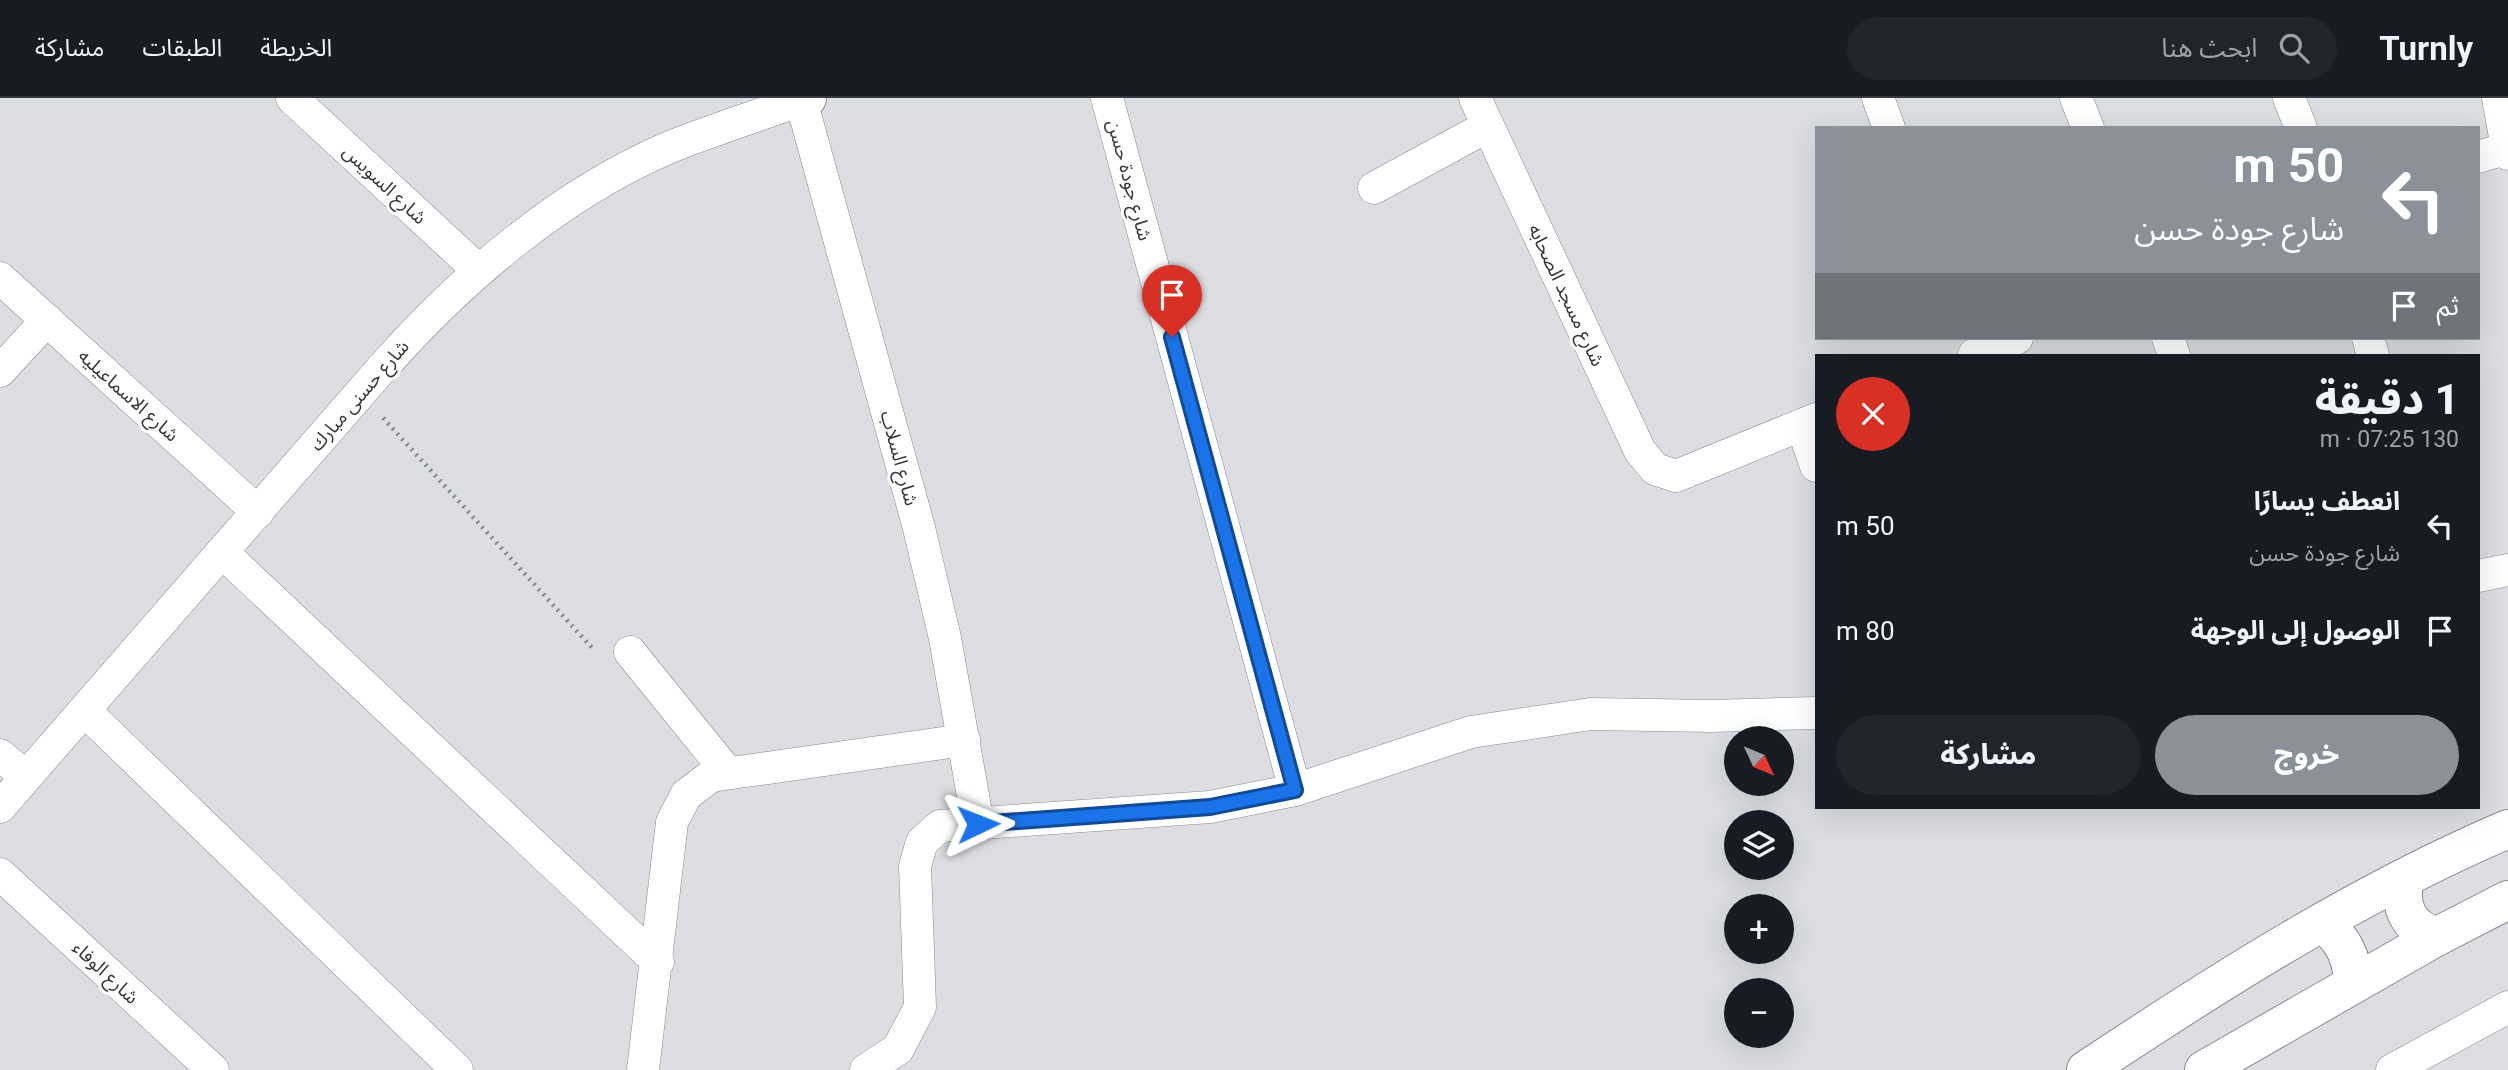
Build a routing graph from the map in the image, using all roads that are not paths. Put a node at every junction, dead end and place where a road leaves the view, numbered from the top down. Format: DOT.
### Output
graph roads {
  1 [pos="292,98"];
  2 [pos="1107,98"];
  3 [pos="1878,98"];
  4 [pos="2076,98"];
  5 [pos="2289,98"];
  6 [pos="2498,98"];
  7 [pos="802,99"];
  8 [pos="1480,105"];
  9 [pos="1887,126"];
  10 [pos="2087,126"];
  11 [pos="2300,126"];
  12 [pos="2500,152"];
  13 [pos="1374,188"];
  14 [pos="478,270"];
  15 [pos="0,278"];
  16 [pos="47,320"];
  17 [pos="2012,340"];
  18 [pos="1975,354"];
  19 [pos="0,371"];
  20 [pos="1809,422"];
  21 [pos="1815,460"];
  22 [pos="258,512"];
  23 [pos="222,552"];
  24 [pos="2508,570"];
  25 [pos="2480,576"];
  26 [pos="630,652"];
  27 [pos="85,710"];
  28 [pos="1815,713"];
  29 [pos="964,740"];
  30 [pos="0,755"];
  31 [pos="728,774"];
  32 [pos="26,778"];
  33 [pos="1295,790"];
  34 [pos="0,807"];
  35 [pos="978,824"];
  36 [pos="2508,829"];
  37 [pos="0,874"];
  38 [pos="2405,878"];
  39 [pos="2508,900"];
  40 [pos="2323,922"];
  41 [pos="2436,937"];
  42 [pos="658,962"];
  43 [pos="2353,984"];
  44 [pos="2508,1007"];
  45 [pos="213,1070"];
  46 [pos="457,1070"];
  47 [pos="643,1070"];
  48 [pos="866,1070"];
  49 [pos="2086,1070"];
  50 [pos="2204,1070"];
  51 [pos="2392,1070"];
  1 -- 14 [label="street, شارع السويس"];
  2 -- 33 [label="street, شارع جودة حسن"];
  3 -- 9 [label="street"];
  4 -- 10 [label="street"];
  5 -- 11 [label="street"];
  6 -- 12 [label="street"];
  7 -- 14 [label="street, شارع حسنى مبارك"];
  7 -- 29 [label="street, شارع السلاب"];
  8 -- 13 [label="street"];
  8 -- 20 [label="street, شارع مسجد الصحابه"];
  14 -- 22 [label="street, شارع حسنى مبارك"];
  15 -- 16 [label="street, شارع الاسماعيليه"];
  16 -- 19 [label="street"];
  16 -- 22 [label="street, شارع الاسماعيليه"];
  17 -- 18 [label="street"];
  20 -- 21 [label="street"];
  22 -- 23 [label="street, شارع حسنى مبارك"];
  23 -- 27 [label="street, شارع حسنى مبارك"];
  23 -- 42 [label="street"];
  24 -- 25 [label="street"];
  26 -- 31 [label="street"];
  27 -- 32 [label="street, شارع حسنى مبارك"];
  27 -- 46 [label="street"];
  28 -- 33 [label="street"];
  29 -- 31 [label="street"];
  29 -- 35 [label="street, شارع السلاب"];
  30 -- 32 [label="street"];
  31 -- 42 [label="street"];
  32 -- 34 [label="street, شارع حسنى مبارك"];
  33 -- 35 [label="street"];
  35 -- 48 [label="street"];
  36 -- 38 [label="street"];
  37 -- 45 [label="street, شارع الوفاء"];
  38 -- 40 [label="street"];
  38 -- 41 [label="street"];
  39 -- 41 [label="street"];
  40 -- 43 [label="street"];
  40 -- 49 [label="street"];
  41 -- 43 [label="street"];
  42 -- 47 [label="street"];
  43 -- 50 [label="street"];
  44 -- 51 [label="street"];
}
